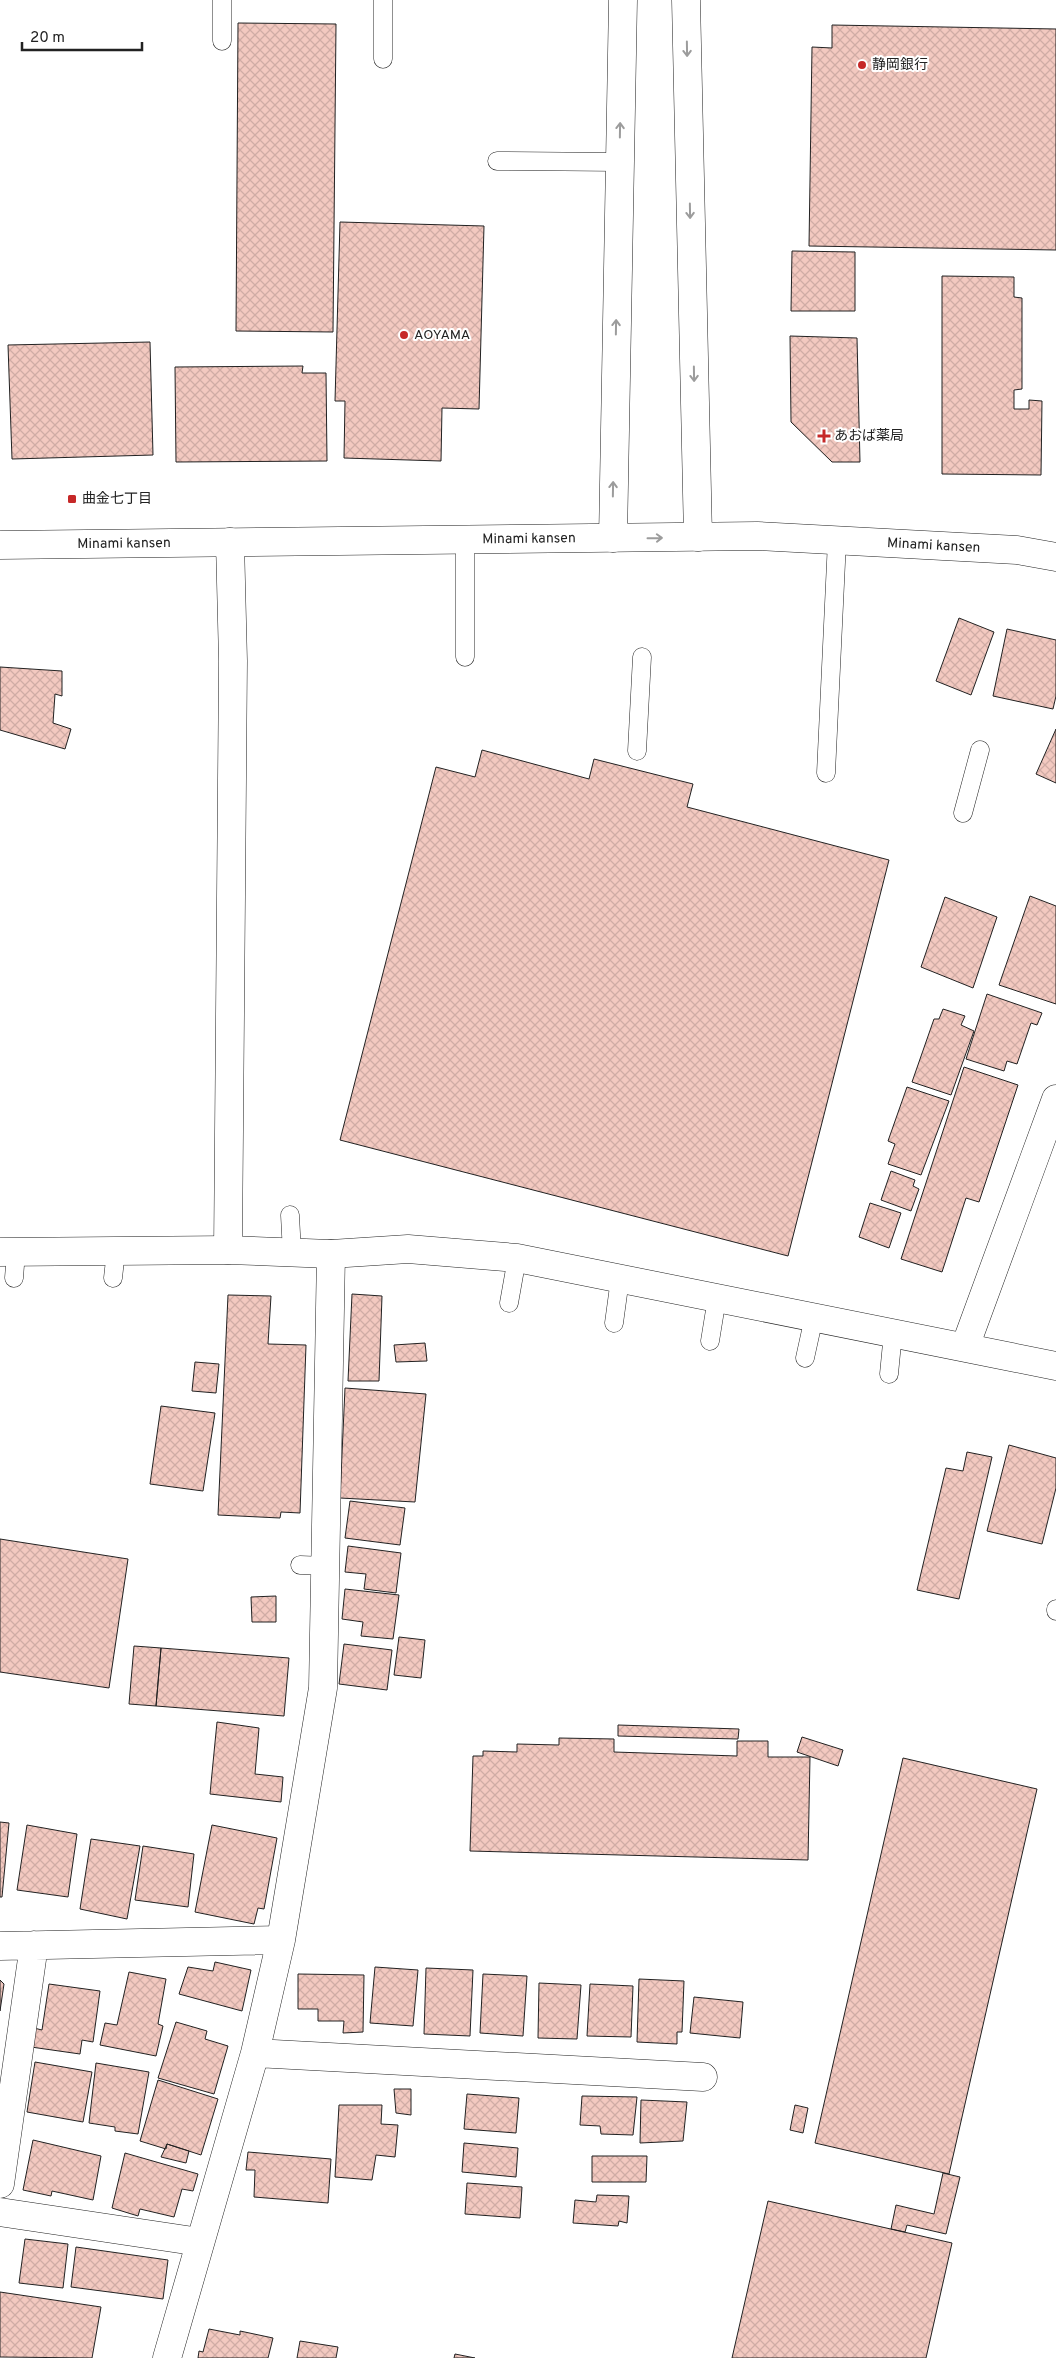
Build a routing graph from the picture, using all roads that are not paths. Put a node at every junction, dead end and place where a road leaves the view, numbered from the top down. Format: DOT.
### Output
graph roads {
  1 [pos="222,0"];
  2 [pos="383,0"];
  3 [pos="623,0"];
  4 [pos="686,0"];
  5 [pos="222,41"];
  6 [pos="383,59"];
  7 [pos="497,161"];
  8 [pos="620,162"];
  9 [pos="698,537"];
  10 [pos="613,538"];
  11 [pos="465,540"];
  12 [pos="230,542"];
  13 [pos="837,542"];
  14 [pos="0,544"];
  15 [pos="1056,557"];
  16 [pos="642,657"];
  17 [pos="465,658"];
  18 [pos="980,750"];
  19 [pos="637,751"];
  20 [pos="826,774"];
  21 [pos="963,813"];
  22 [pos="1056,1099"];
  23 [pos="290,1215"];
  24 [pos="228,1250"];
  25 [pos="116,1251"];
  26 [pos="292,1253"];
  27 [pos="331,1254"];
  28 [pos="517,1258"];
  29 [pos="10,1261"];
  30 [pos="113,1278"];
  31 [pos="620,1279"];
  32 [pos="718,1298"];
  33 [pos="509,1303"];
  34 [pos="814,1317"];
  35 [pos="614,1322"];
  36 [pos="893,1333"];
  37 [pos="710,1341"];
  38 [pos="965,1347"];
  39 [pos="805,1358"];
  40 [pos="1056,1366"];
  41 [pos="889,1374"];
  42 [pos="281,1940"];
  43 [pos="34,1945"];
  44 [pos="0,1946"];
  45 [pos="256,2053"];
  46 [pos="703,2077"];
  47 [pos="0,2184"];
  48 [pos="0,2212"];
  49 [pos="200,2242"];
  50 [pos="167,2358"];
  1 -- 5 [label="lane"];
  2 -- 6 [label="lane"];
  8 -- 3 [label="street, one-way"];
  4 -- 9 [label="street, one-way"];
  7 -- 8 [label="lane"];
  10 -- 8 [label="street, one-way"];
  10 -- 9 [label="street, Minami kansen, one-way"];
  9 -- 13 [label="street, Minami kansen"];
  10 -- 11 [label="street, Minami kansen"];
  11 -- 12 [label="street, Minami kansen"];
  11 -- 17 [label="lane"];
  12 -- 14 [label="street, Minami kansen"];
  12 -- 24 [label="street"];
  13 -- 15 [label="street, Minami kansen"];
  13 -- 20 [label="lane"];
  16 -- 19 [label="lane"];
  18 -- 21 [label="lane"];
  22 -- 38 [label="street"];
  23 -- 26 [label="lane"];
  24 -- 25 [label="street"];
  24 -- 26 [label="street"];
  25 -- 29 [label="street"];
  25 -- 30 [label="lane"];
  26 -- 27 [label="street"];
  27 -- 28 [label="street"];
  27 -- 42 [label="street"];
  28 -- 31 [label="street"];
  28 -- 33 [label="lane"];
  31 -- 32 [label="street"];
  31 -- 35 [label="lane"];
  32 -- 34 [label="street"];
  32 -- 37 [label="lane"];
  34 -- 36 [label="street"];
  34 -- 39 [label="lane"];
  36 -- 38 [label="street"];
  36 -- 41 [label="lane"];
  38 -- 40 [label="street"];
  42 -- 43 [label="street"];
  42 -- 45 [label="street"];
  43 -- 44 [label="street"];
  43 -- 47 [label="street"];
  45 -- 46 [label="street"];
  45 -- 49 [label="street"];
  48 -- 49 [label="street"];
  49 -- 50 [label="street"];
}
